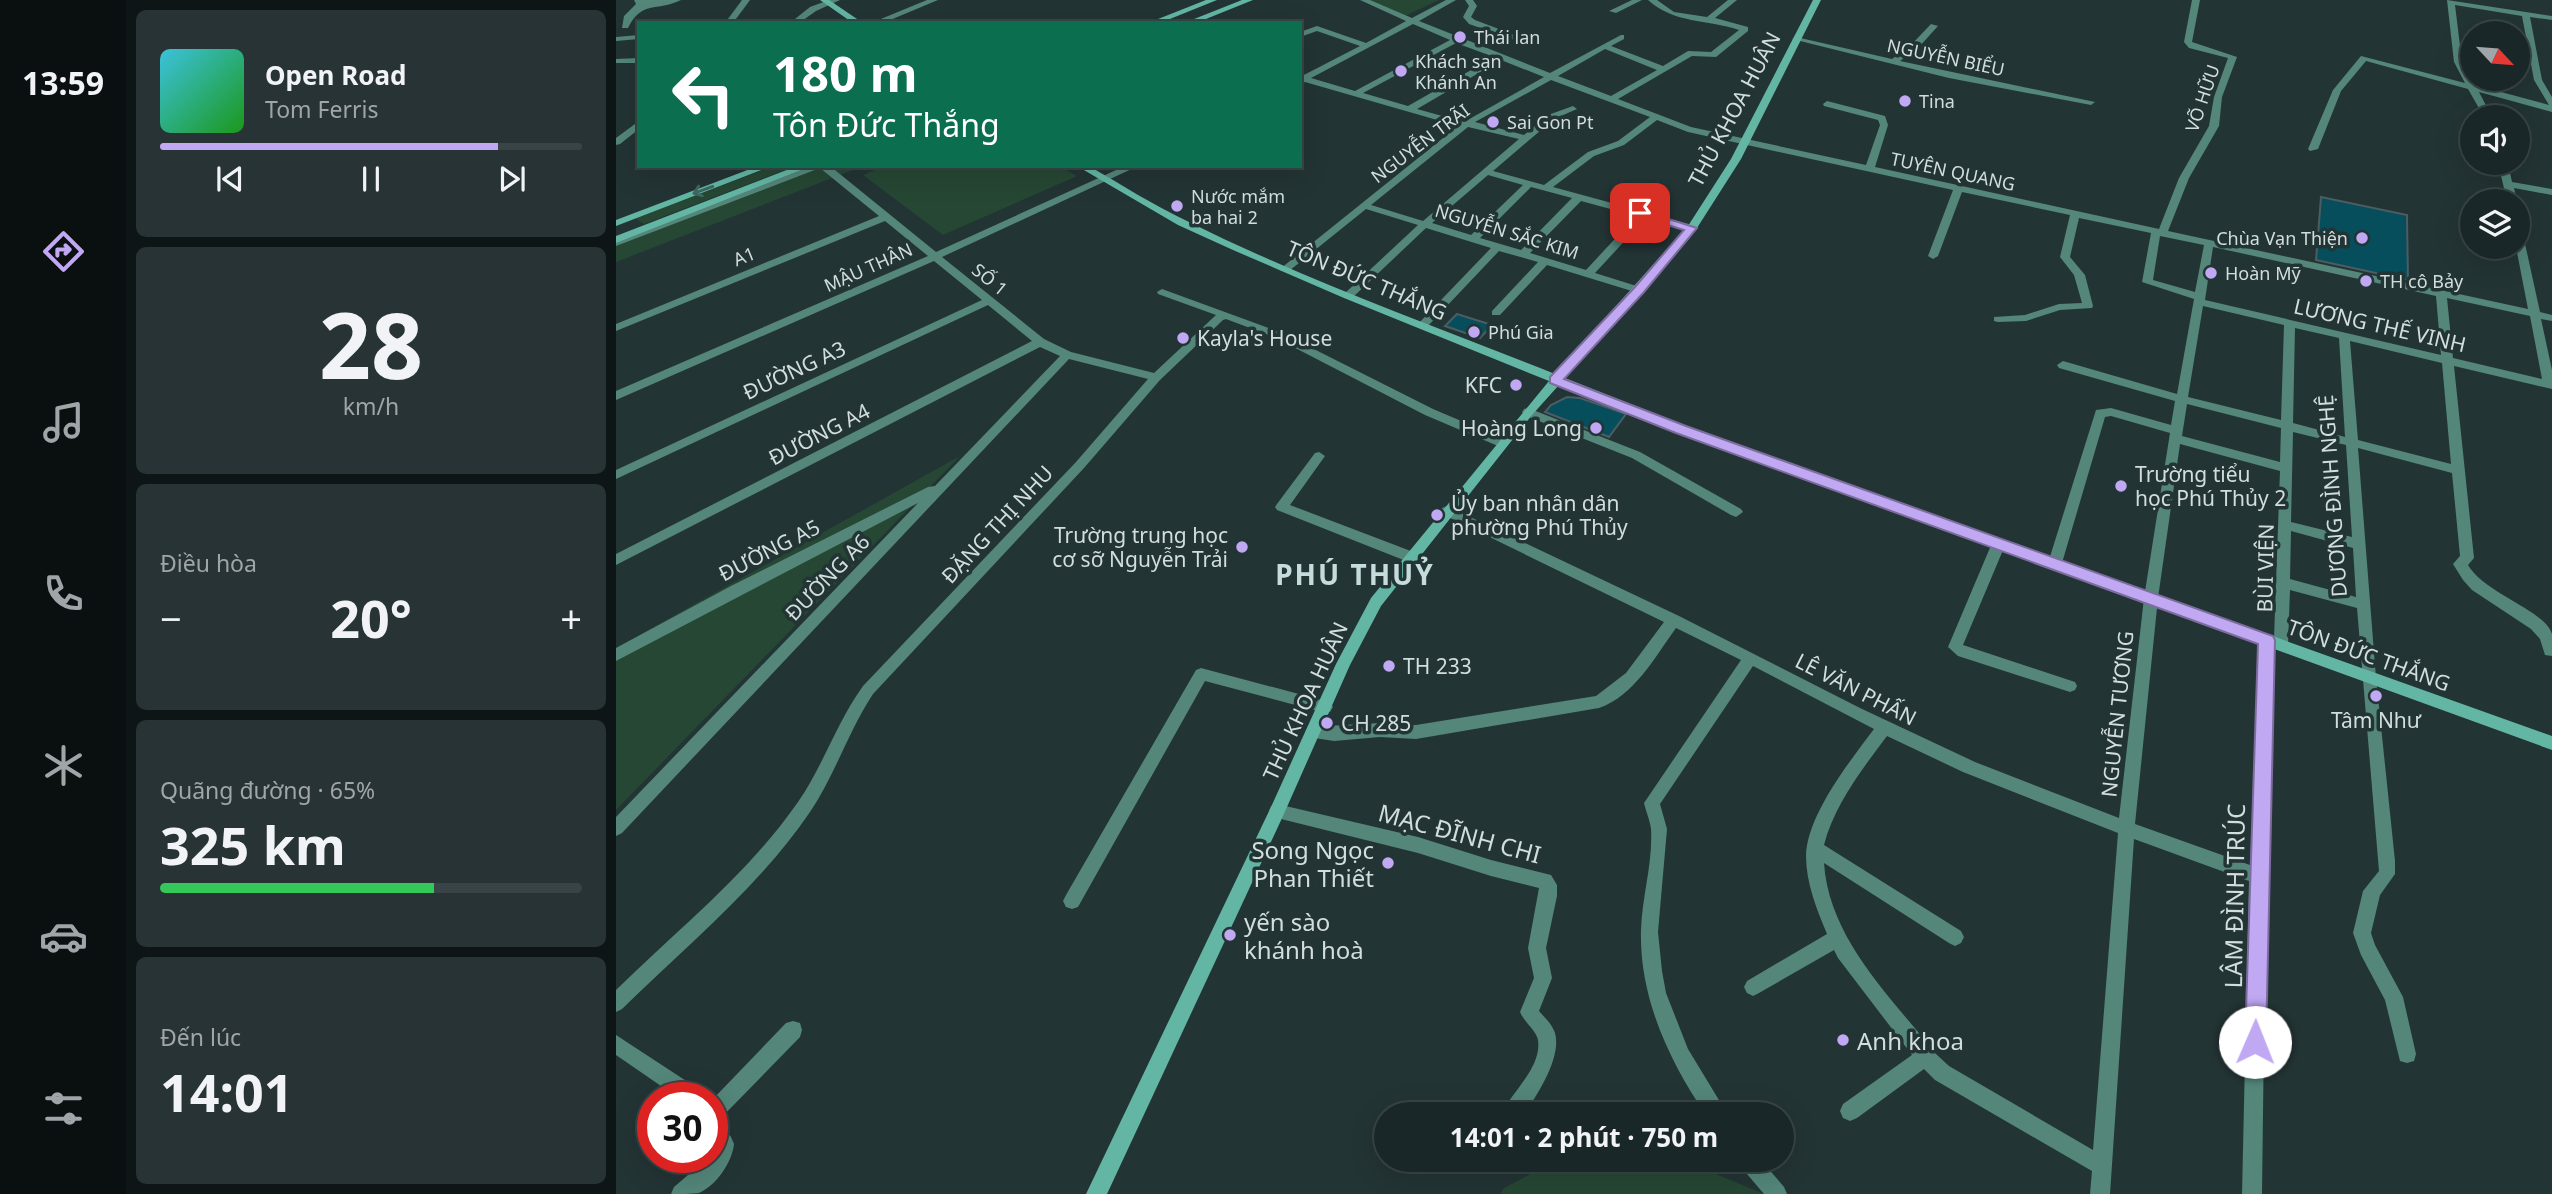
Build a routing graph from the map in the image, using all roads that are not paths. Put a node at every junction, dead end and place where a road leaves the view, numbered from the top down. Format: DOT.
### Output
graph roads {
  1 [pos="677,0"];
  2 [pos="746,0"];
  3 [pos="934,0"];
  4 [pos="1213,0"];
  5 [pos="1249,0"];
  6 [pos="1364,0"];
  7 [pos="1452,0"];
  8 [pos="1469,0"];
  9 [pos="1638,0"];
  10 [pos="1652,0"];
  11 [pos="1733,0"];
  12 [pos="1816,0"];
  13 [pos="2196,0"];
  14 [pos="829,1"];
  15 [pos="2451,1"];
  16 [pos="639,2"];
  17 [pos="1613,11"];
  18 [pos="2526,14"];
  19 [pos="2552,18"];
  20 [pos="1709,19"];
  21 [pos="730,21"];
  22 [pos="797,21"];
  23 [pos="856,21"];
  24 [pos="879,21"];
  25 [pos="1157,21"];
  26 [pos="1193,21"];
  27 [pos="1413,22"];
  28 [pos="625,26"];
  29 [pos="1934,26"];
  30 [pos="1302,34"];
  31 [pos="637,37"];
  32 [pos="1621,37"];
  33 [pos="616,39"];
  34 [pos="1796,39"];
  35 [pos="1456,40"];
  36 [pos="1532,43"];
  37 [pos="1368,46"];
  38 [pos="1605,46"];
  39 [pos="1500,57"];
  40 [pos="637,60"];
  41 [pos="617,61"];
  42 [pos="1894,62"];
  43 [pos="2460,67"];
  44 [pos="1663,69"];
  45 [pos="1551,77"];
  46 [pos="1302,80"];
  47 [pos="2460,84"];
  48 [pos="2486,91"];
  49 [pos="1355,94"];
  50 [pos="1611,100"];
  51 [pos="2091,102"];
  52 [pos="1826,104"];
  53 [pos="2552,106"];
  54 [pos="1573,109"];
  55 [pos="1408,110"];
  56 [pos="1655,118"];
  57 [pos="1466,124"];
  58 [pos="637,126"];
  59 [pos="1525,138"];
  60 [pos="1745,141"];
  61 [pos="617,142"];
  62 [pos="2313,149"];
  63 [pos="762,168"];
  64 [pos="801,168"];
  65 [pos="812,168"];
  66 [pos="826,168"];
  67 [pos="1085,168"];
  68 [pos="1129,168"];
  69 [pos="1870,169"];
  70 [pos="1487,172"];
  71 [pos="2506,175"];
  72 [pos="1106,180"];
  73 [pos="1530,183"];
  74 [pos="2509,184"];
  75 [pos="1547,187"];
  76 [pos="1959,188"];
  77 [pos="2510,189"];
  78 [pos="2552,192"];
  79 [pos="1580,196"];
  80 [pos="1365,206"];
  81 [pos="2075,214"];
  82 [pos="886,217"];
  83 [pos="616,223"];
  84 [pos="1425,224"];
  85 [pos="1692,228"];
  86 [pos="1628,231"];
  87 [pos="2159,232"];
  88 [pos="1473,239"];
  89 [pos="616,240"];
  90 [pos="2209,243"];
  91 [pos="1498,246"];
  92 [pos="1523,254"];
  93 [pos="1933,256"];
  94 [pos="934,257"];
  95 [pos="2523,259"];
  96 [pos="1545,261"];
  97 [pos="1285,269"];
  98 [pos="1589,274"];
  99 [pos="1639,290"];
  100 [pos="1162,292"];
  101 [pos="2441,294"];
  102 [pos="1348,296"];
  103 [pos="2199,299"];
  104 [pos="988,301"];
  105 [pos="1496,313"];
  106 [pos="2534,314"];
  107 [pos="1225,315"];
  108 [pos="2552,318"];
  109 [pos="1998,319"];
  110 [pos="2290,323"];
  111 [pos="1422,326"];
  112 [pos="616,328"];
  113 [pos="2344,336"];
  114 [pos="1040,342"];
  115 [pos="1068,355"];
  116 [pos="2447,360"];
  117 [pos="2063,365"];
  118 [pos="1156,377"];
  119 [pos="1555,380"];
  120 [pos="2551,385"];
  121 [pos="616,396"];
  122 [pos="2182,399"];
  123 [pos="1528,412"];
  124 [pos="2288,426"];
  125 [pos="2176,434"];
  126 [pos="1502,443"];
  127 [pos="2350,443"];
  128 [pos="1319,456"];
  129 [pos="2286,468"];
  130 [pos="2459,470"];
  131 [pos="616,475"];
  132 [pos="943,485"];
  133 [pos="1447,511"];
  134 [pos="1736,512"];
  135 [pos="2285,525"];
  136 [pos="1999,543"];
  137 [pos="2358,544"];
  138 [pos="1411,556"];
  139 [pos="616,560"];
  140 [pos="2055,563"];
  141 [pos="2284,583"];
  142 [pos="2151,598"];
  143 [pos="2363,604"];
  144 [pos="1674,620"];
  145 [pos="2274,643"];
  146 [pos="2550,651"];
  147 [pos="616,655"];
  148 [pos="1751,658"];
  149 [pos="2368,678"];
  150 [pos="2070,686"];
  151 [pos="1325,707"];
  152 [pos="1884,728"];
  153 [pos="1313,733"];
  154 [pos="2552,743"];
  155 [pos="1277,811"];
  156 [pos="616,828"];
  157 [pos="2125,828"];
  158 [pos="1816,849"];
  159 [pos="2258,876"];
  160 [pos="1072,901"];
  161 [pos="1955,937"];
  162 [pos="1838,938"];
  163 [pos="1753,987"];
  164 [pos="616,1003"];
  165 [pos="793,1030"];
  166 [pos="616,1044"];
  167 [pos="2407,1054"];
  168 [pos="1925,1057"];
  169 [pos="671,1082"];
  170 [pos="728,1097"];
  171 [pos="1519,1102"];
  172 [pos="1709,1102"];
  173 [pos="1850,1111"];
  174 [pos="2102,1166"];
  175 [pos="1758,1172"];
  176 [pos="706,1173"];
  177 [pos="681,1194"];
  178 [pos="1096,1194"];
  179 [pos="1777,1194"];
  180 [pos="2100,1194"];
  181 [pos="2252,1194"];
  1 -- 16 [label="street"];
  2 -- 21 [label="street"];
  3 -- 24 [label="street"];
  4 -- 25 [label="street"];
  5 -- 26 [label="street"];
  6 -- 27 [label="street, TUYÊN QUANG"];
  7 -- 27 [label="street"];
  8 -- 36 [label="street"];
  9 -- 17 [label="street"];
  10 -- 20 [label="street"];
  11 -- 20 [label="street"];
  12 -- 34 [label="street, THỦ KHOA HUÂN"];
  13 -- 87 [label="street, VÕ HỮU"];
  14 -- 22 [label="street"];
  14 -- 23 [label="street"];
  15 -- 18 [label="street"];
  15 -- 43 [label="street"];
  16 -- 28 [label="street"];
  18 -- 19 [label="street"];
  18 -- 53 [label="street"];
  20 -- 44 [label="street"];
  27 -- 35 [label="street, TUYÊN QUANG"];
  27 -- 37 [label="street"];
  29 -- 42 [label="street"];
  30 -- 37 [label="street"];
  31 -- 33 [label="street"];
  32 -- 38 [label="street, NGUYỄN TRÃI"];
  34 -- 42 [label="street, NGUYỄN BIỂU"];
  34 -- 60 [label="street, THỦ KHOA HUÂN"];
  35 -- 39 [label="street, TUYÊN QUANG"];
  35 -- 49 [label="street"];
  37 -- 46 [label="street"];
  38 -- 44 [label="street"];
  38 -- 45 [label="street, NGUYỄN TRÃI"];
  39 -- 45 [label="street, TUYÊN QUANG"];
  39 -- 55 [label="street"];
  40 -- 41 [label="street"];
  42 -- 51 [label="street, NGUYỄN BIỂU"];
  44 -- 50 [label="street"];
  45 -- 50 [label="street, TUYÊN QUANG"];
  45 -- 57 [label="street, NGUYỄN TRÃI"];
  46 -- 49 [label="street"];
  47 -- 62 [label="street"];
  48 -- 53 [label="street"];
  49 -- 55 [label="street"];
  50 -- 56 [label="street, TUYÊN QUANG"];
  52 -- 69 [label="street"];
  54 -- 59 [label="street"];
  55 -- 57 [label="street"];
  56 -- 60 [label="street, TUYÊN QUANG"];
  56 -- 75 [label="street"];
  57 -- 59 [label="street"];
  57 -- 80 [label="street, NGUYỄN TRÃI"];
  58 -- 61 [label="street"];
  59 -- 70 [label="street"];
  60 -- 69 [label="street, TUYÊN QUANG"];
  60 -- 85 [label="street, THỦ KHOA HUÂN"];
  63 -- 83 [label="street, one-way"];
  64 -- 89 [label="street"];
  65 -- 89 [label="street"];
  66 -- 82 [label="street, SỐ 1"];
  67 -- 72 [label="street, TÔN ĐỨC THẮNG"];
  68 -- 72 [label="street, MẬU THÂN"];
  69 -- 76 [label="street, TUYÊN QUANG"];
  70 -- 73 [label="street"];
  70 -- 84 [label="street"];
  71 -- 74 [label="street"];
  72 -- 94 [label="street, MẬU THÂN"];
  72 -- 97 [label="street, TÔN ĐỨC THẮNG"];
  73 -- 75 [label="street"];
  73 -- 88 [label="street"];
  74 -- 77 [label="street"];
  74 -- 78 [label="street"];
  75 -- 79 [label="street"];
  76 -- 81 [label="street, TUYÊN QUANG"];
  76 -- 93 [label="street"];
  79 -- 85 [label="street"];
  79 -- 92 [label="street"];
  80 -- 84 [label="street, NGUYỄN SẮC KIM"];
  80 -- 97 [label="street, NGUYỄN TRÃI"];
  81 -- 87 [label="street, TUYÊN QUANG"];
  81 -- 109 [label="street"];
  82 -- 94 [label="street, SỐ 1"];
  82 -- 112 [label="street, A1"];
  84 -- 88 [label="street, NGUYỄN SẮC KIM"];
  84 -- 102 [label="street"];
  85 -- 99 [label="street, THỦ KHOA HUÂN"];
  86 -- 98 [label="street"];
  87 -- 90 [label="street, TUYÊN QUANG"];
  87 -- 103 [label="street, LƯƠNG THẾ VINH"];
  88 -- 91 [label="street, NGUYỄN SẮC KIM"];
  90 -- 101 [label="street, TUYÊN QUANG"];
  90 -- 103 [label="street, NGUYỄN TƯƠNG"];
  91 -- 92 [label="street, NGUYỄN SẮC KIM"];
  91 -- 111 [label="street"];
  92 -- 96 [label="street, NGUYỄN SẮC KIM"];
  94 -- 104 [label="street, SỐ 1"];
  94 -- 121 [label="street, MẬU THÂN"];
  95 -- 106 [label="street"];
  96 -- 98 [label="street, NGUYỄN SẮC KIM"];
  96 -- 105 [label="street"];
  97 -- 102 [label="street, TÔN ĐỨC THẮNG"];
  98 -- 99 [label="street, NGUYỄN SẮC KIM"];
  99 -- 119 [label="street, THỦ KHOA HUÂN"];
  100 -- 107 [label="street"];
  101 -- 106 [label="street, TUYÊN QUANG"];
  101 -- 116 [label="street"];
  102 -- 111 [label="street, TÔN ĐỨC THẮNG"];
  103 -- 110 [label="street, LƯƠNG THẾ VINH"];
  103 -- 122 [label="street, NGUYỄN TƯƠNG"];
  104 -- 114 [label="street, SỐ 1"];
  104 -- 131 [label="street, ĐƯỜNG A3"];
  106 -- 108 [label="street, TUYÊN QUANG"];
  106 -- 120 [label="street"];
  107 -- 118 [label="street, ĐẶNG THỊ NHU"];
  107 -- 126 [label="street"];
  110 -- 113 [label="street, LƯƠNG THẾ VINH"];
  110 -- 124 [label="street, BÙI VIỆN"];
  111 -- 119 [label="street, TÔN ĐỨC THẮNG"];
  113 -- 116 [label="street, LƯƠNG THẾ VINH"];
  113 -- 127 [label="street, DƯƠNG ĐÌNH NGHỆ"];
  114 -- 115 [label="street, SỐ 1"];
  114 -- 139 [label="street, ĐƯỜNG A4"];
  115 -- 118 [label="street, SỐ 1"];
  115 -- 132 [label="street, ĐƯỜNG A6"];
  116 -- 120 [label="street, LƯƠNG THẾ VINH"];
  116 -- 130 [label="street"];
  117 -- 122 [label="street"];
  118 -- 164 [label="street, ĐẶNG THỊ NHU"];
  119 -- 123 [label="street, THỦ KHOA HUÂN"];
  119 -- 136 [label="street, TÔN ĐỨC THẮNG"];
  122 -- 124 [label="street"];
  122 -- 125 [label="street, NGUYỄN TƯƠNG"];
  123 -- 126 [label="street, THỦ KHOA HUÂN"];
  123 -- 134 [label="street"];
  124 -- 127 [label="street"];
  124 -- 129 [label="street, BÙI VIỆN"];
  125 -- 129 [label="street"];
  125 -- 140 [label="street"];
  125 -- 142 [label="street, NGUYỄN TƯƠNG"];
  126 -- 133 [label="street, THỦ KHOA HUÂN"];
  127 -- 130 [label="street"];
  127 -- 137 [label="street, DƯƠNG ĐÌNH NGHỆ"];
  128 -- 138 [label="street"];
  129 -- 135 [label="street, BÙI VIỆN"];
  130 -- 146 [label="street"];
  132 -- 147 [label="street, ĐƯỜNG A5"];
  132 -- 156 [label="street, ĐƯỜNG A6"];
  133 -- 138 [label="street, THỦ KHOA HUÂN"];
  133 -- 144 [label="street, LÊ VĂN PHẤN"];
  135 -- 137 [label="street"];
  135 -- 141 [label="street, BÙI VIỆN"];
  136 -- 140 [label="street, TÔN ĐỨC THẮNG"];
  136 -- 150 [label="street"];
  137 -- 143 [label="street, DƯƠNG ĐÌNH NGHỆ"];
  138 -- 151 [label="street, THỦ KHOA HUÂN"];
  140 -- 142 [label="street, TÔN ĐỨC THẮNG"];
  141 -- 143 [label="street"];
  141 -- 145 [label="street, BÙI VIỆN"];
  142 -- 145 [label="street, TÔN ĐỨC THẮNG"];
  142 -- 157 [label="street, NGUYỄN TƯƠNG"];
  143 -- 149 [label="street, DƯƠNG ĐÌNH NGHỆ"];
  144 -- 148 [label="street, LÊ VĂN PHẤN"];
  144 -- 153 [label="street"];
  145 -- 149 [label="street, TÔN ĐỨC THẮNG"];
  145 -- 159 [label="street, LÂM ĐÌNH TRÚC"];
  148 -- 152 [label="street, LÊ VĂN PHẤN"];
  148 -- 172 [label="street"];
  149 -- 154 [label="street, TÔN ĐỨC THẮNG"];
  149 -- 167 [label="street, DƯƠNG ĐÌNH NGHỆ"];
  151 -- 153 [label="street, THỦ KHOA HUÂN"];
  151 -- 160 [label="street"];
  152 -- 157 [label="street, LÊ VĂN PHẤN"];
  152 -- 158 [label="street"];
  153 -- 155 [label="street, THỦ KHOA HUÂN"];
  155 -- 171 [label="street, MẠC ĐĨNH CHI"];
  155 -- 178 [label="street, THỦ KHOA HUÂN"];
  157 -- 159 [label="street, LÊ VĂN PHẤN"];
  157 -- 174 [label="street, NGUYỄN TƯƠNG"];
  158 -- 161 [label="street"];
  158 -- 162 [label="street"];
  159 -- 181 [label="street, LÂM ĐÌNH TRÚC"];
  162 -- 163 [label="street"];
  162 -- 168 [label="street"];
  165 -- 170 [label="street"];
  166 -- 169 [label="street"];
  168 -- 173 [label="street"];
  168 -- 174 [label="street"];
  174 -- 180 [label="street, NGUYỄN TƯƠNG"];
  175 -- 179 [label="street"];
  176 -- 177 [label="street"];
}
